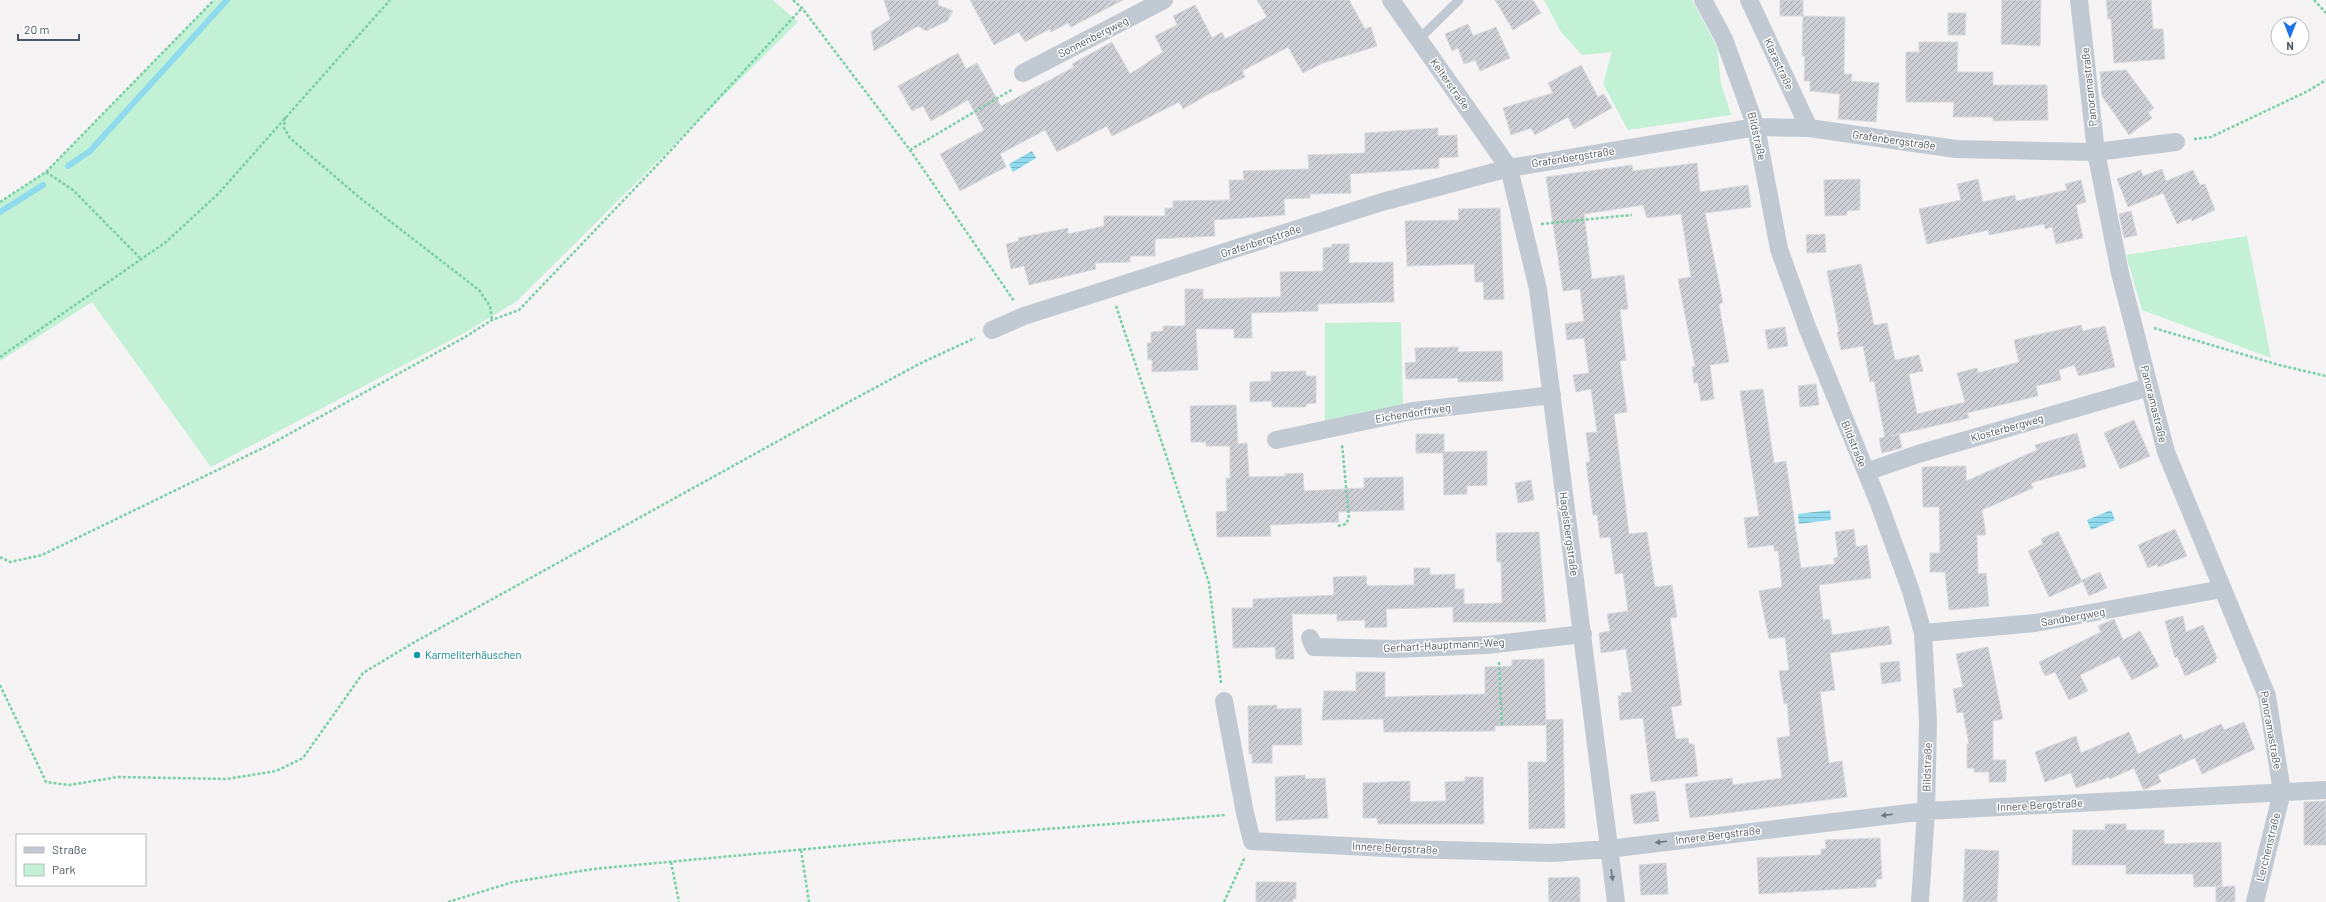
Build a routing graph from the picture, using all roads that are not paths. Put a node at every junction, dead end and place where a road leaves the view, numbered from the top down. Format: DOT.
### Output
graph roads {
  1 [pos="1164,0"];
  2 [pos="1391,0"];
  3 [pos="1459,0"];
  4 [pos="1703,0"];
  5 [pos="1750,0"];
  6 [pos="2079,0"];
  7 [pos="1419,39"];
  8 [pos="1022,73"];
  9 [pos="1756,127"];
  10 [pos="1809,128"];
  11 [pos="2176,142"];
  12 [pos="2096,152"];
  13 [pos="1509,168"];
  14 [pos="992,330"];
  15 [pos="2149,387"];
  16 [pos="1552,394"];
  17 [pos="1276,440"];
  18 [pos="1866,472"];
  19 [pos="2222,589"];
  20 [pos="1923,633"];
  21 [pos="1583,634"];
  22 [pos="1310,638"];
  23 [pos="1224,701"];
  24 [pos="2326,790"];
  25 [pos="2282,792"];
  26 [pos="1926,810"];
  27 [pos="1608,849"];
  28 [pos="1616,902"];
  29 [pos="1920,902"];
  30 [pos="2255,902"];
  1 -- 8 [label="street, Sonnenbergweg"];
  2 -- 7 [label="street, Kelterstraße"];
  3 -- 7 [label="lane"];
  4 -- 9 [label="street, Bildstraße"];
  5 -- 10 [label="street, Klarastraße"];
  6 -- 12 [label="street, Panoramastraße"];
  7 -- 13 [label="street, Kelterstraße"];
  9 -- 10 [label="street, Grafenbergstraße"];
  9 -- 13 [label="street, Grafenbergstraße"];
  9 -- 18 [label="street, Bildstraße"];
  10 -- 12 [label="street, Grafenbergstraße"];
  11 -- 12 [label="street, Grafenbergstraße"];
  12 -- 15 [label="street, Panoramastraße"];
  13 -- 14 [label="street, Grafenbergstraße"];
  13 -- 16 [label="street, Hagelsbergstraße"];
  15 -- 18 [label="street, Klosterbergweg"];
  15 -- 19 [label="street, Panoramastraße"];
  16 -- 17 [label="street, Eichendorffweg"];
  16 -- 21 [label="street, Hagelsbergstraße"];
  18 -- 20 [label="street, Bildstraße"];
  19 -- 20 [label="street, Sandbergweg"];
  19 -- 25 [label="street, Panoramastraße"];
  20 -- 26 [label="street, Bildstraße"];
  21 -- 22 [label="street, Gerhart-Hauptmann-Weg"];
  21 -- 27 [label="street, Hagelsbergstraße"];
  23 -- 27 [label="street, Innere Bergstraße"];
  24 -- 25 [label="street, Innere Bergstraße"];
  25 -- 26 [label="street, Innere Bergstraße"];
  25 -- 30 [label="street, Lerchenstraße"];
  26 -- 27 [label="street, Innere Bergstraße, one-way"];
  26 -- 29 [label="street, Bildstraße"];
  27 -- 28 [label="street, Hagelsbergstraße, one-way"];
}
